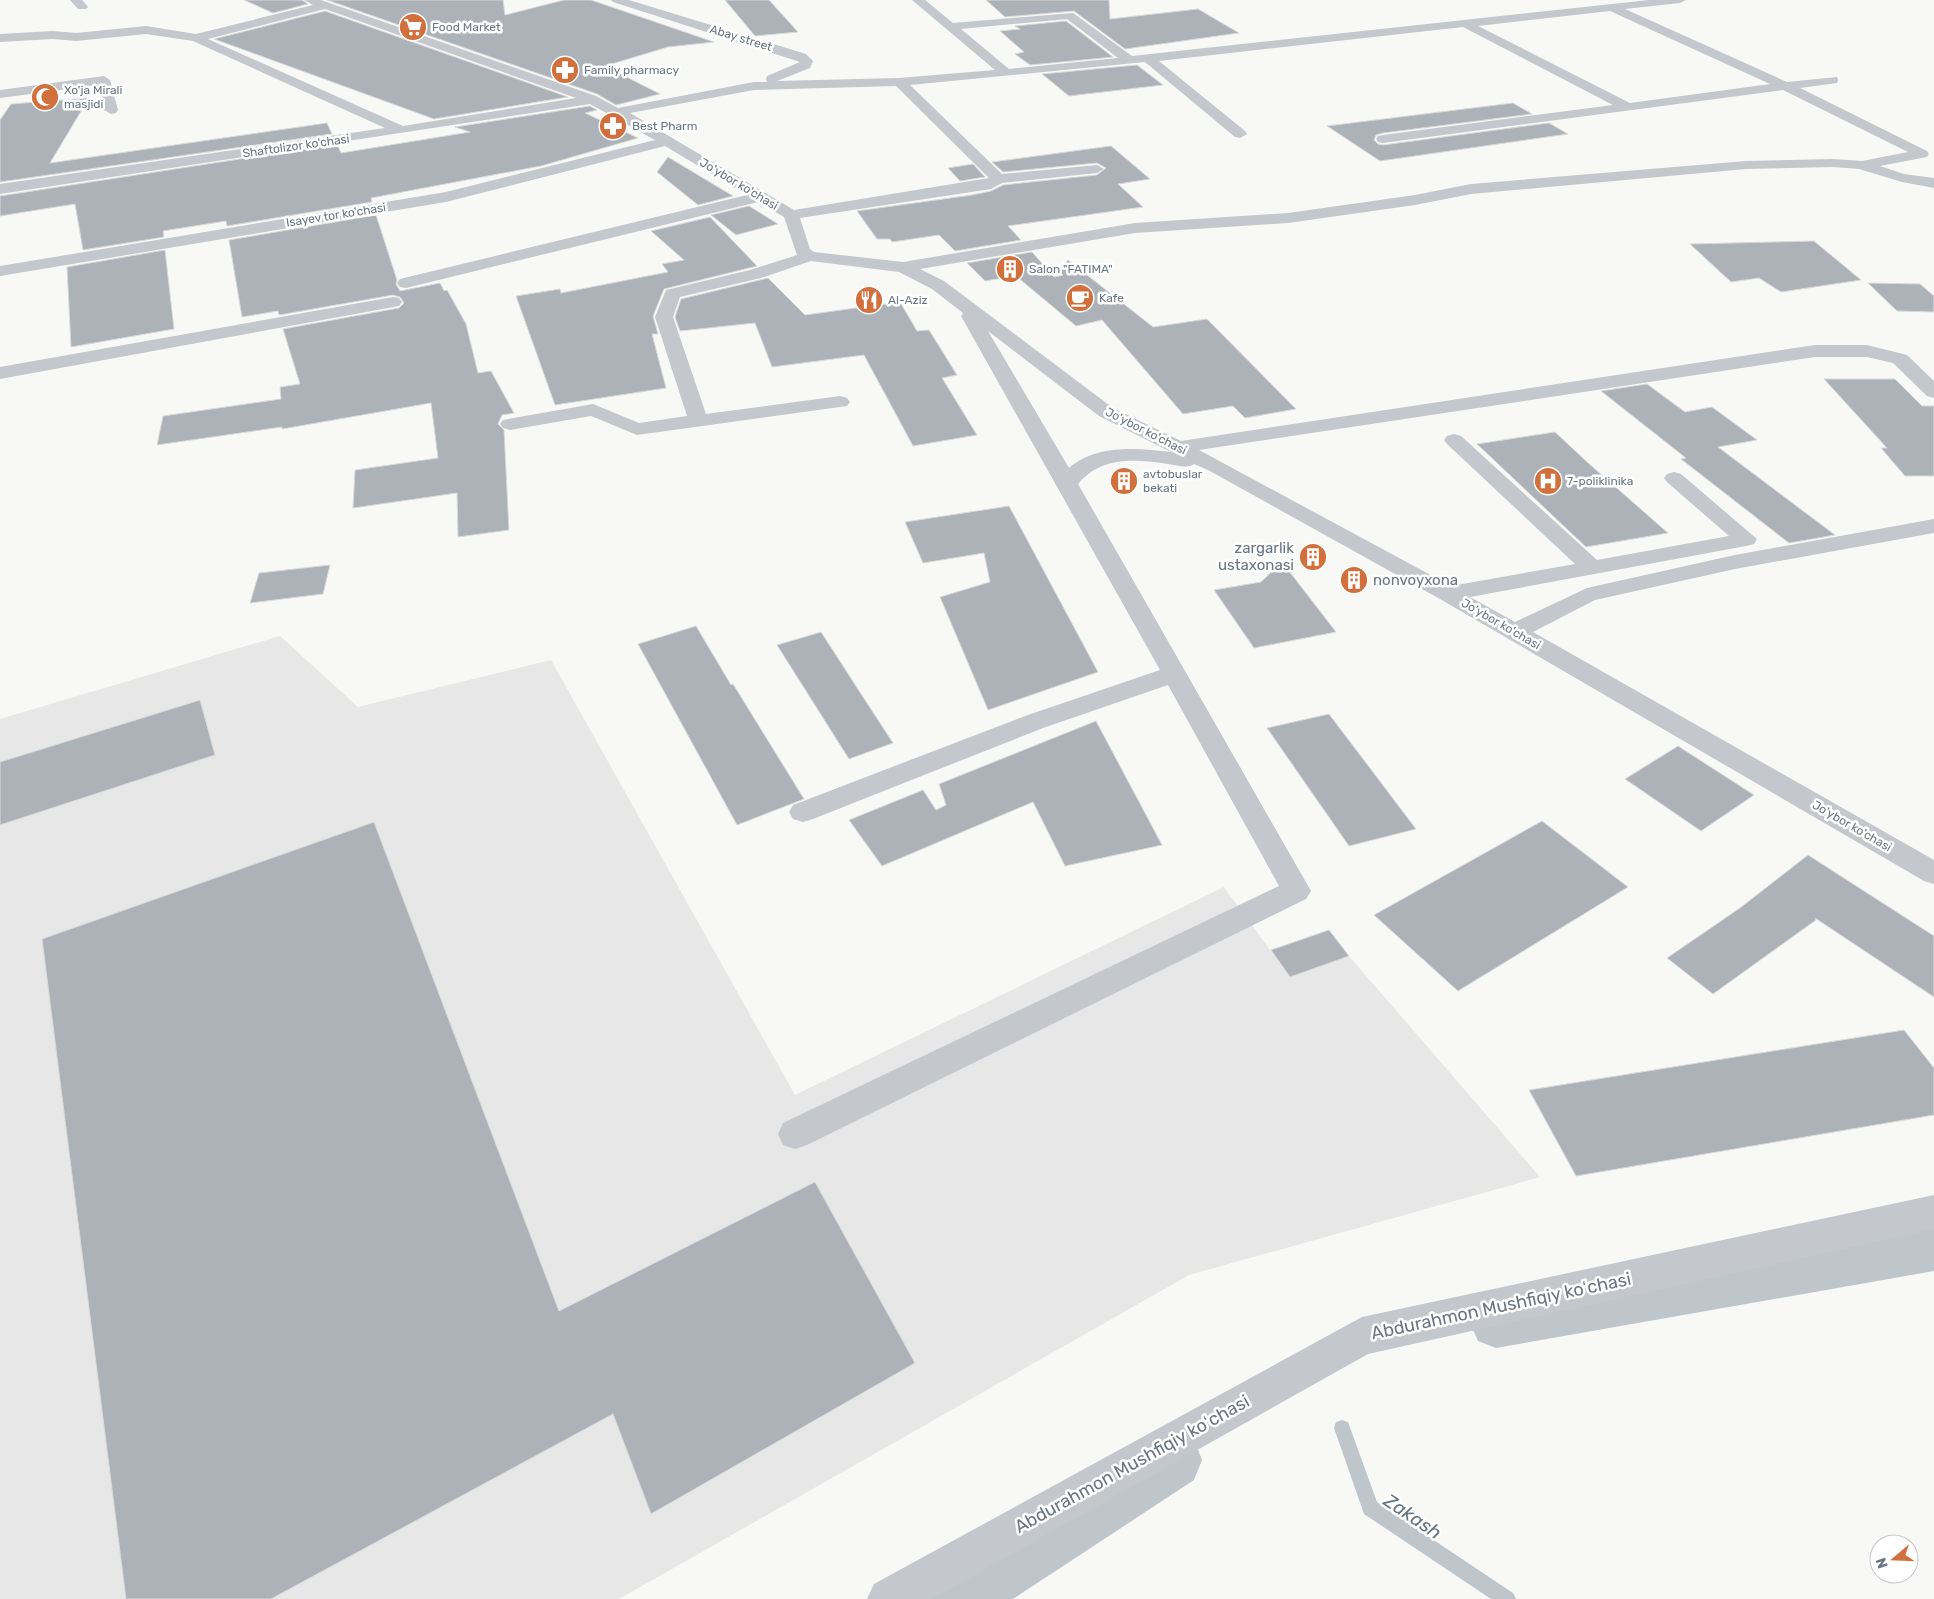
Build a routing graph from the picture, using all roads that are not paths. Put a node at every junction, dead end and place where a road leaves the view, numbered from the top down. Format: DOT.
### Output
graph roads {
  1 [pos="617,0"];
  2 [pos="918,0"];
  3 [pos="1594,0"];
  4 [pos="1680,0"];
  5 [pos="1656,1"];
  6 [pos="316,3"];
  7 [pos="1611,8"];
  8 [pos="1467,25"];
  9 [pos="950,27"];
  10 [pos="0,38"];
  11 [pos="196,38"];
  12 [pos="1148,58"];
  13 [pos="1129,60"];
  14 [pos="1006,73"];
  15 [pos="1832,80"];
  16 [pos="900,82"];
  17 [pos="754,86"];
  18 [pos="1785,86"];
  19 [pos="0,94"];
  20 [pos="591,99"];
  21 [pos="1626,106"];
  22 [pos="111,110"];
  23 [pos="616,112"];
  24 [pos="401,130"];
  25 [pos="1240,134"];
  26 [pos="1383,139"];
  27 [pos="668,141"];
  28 [pos="1860,166"];
  29 [pos="1097,169"];
  30 [pos="998,179"];
  31 [pos="1934,183"];
  32 [pos="0,189"];
  33 [pos="760,197"];
  34 [pos="791,215"];
  35 [pos="810,256"];
  36 [pos="903,267"];
  37 [pos="0,270"];
  38 [pos="406,283"];
  39 [pos="393,302"];
  40 [pos="964,306"];
  41 [pos="0,373"];
  42 [pos="1934,392"];
  43 [pos="840,402"];
  44 [pos="699,422"];
  45 [pos="510,424"];
  46 [pos="1454,440"];
  47 [pos="1179,448"];
  48 [pos="1214,466"];
  49 [pos="1674,478"];
  50 [pos="1067,483"];
  51 [pos="1934,526"];
  52 [pos="1591,566"];
  53 [pos="1448,594"];
  54 [pos="1516,632"];
  55 [pos="1175,674"];
  56 [pos="803,812"];
  57 [pos="1934,873"];
  58 [pos="795,1134"];
  59 [pos="1934,1212"];
  60 [pos="889,1599"];
  1 -- 17 [label="street, Abay street"];
  2 -- 9 [label="street"];
  3 -- 7 [label="street"];
  4 -- 5 [label="street"];
  5 -- 7 [label="street"];
  6 -- 11 [label="street"];
  6 -- 20 [label="street, Jo'ybor ko'chasi"];
  7 -- 8 [label="street"];
  7 -- 18 [label="street"];
  8 -- 12 [label="street"];
  8 -- 21 [label="street"];
  9 -- 13 [label="street"];
  9 -- 14 [label="street"];
  10 -- 11 [label="street"];
  11 -- 24 [label="street"];
  12 -- 13 [label="street"];
  12 -- 25 [label="street"];
  13 -- 14 [label="street"];
  14 -- 16 [label="street"];
  15 -- 18 [label="street"];
  16 -- 17 [label="street"];
  16 -- 30 [label="street"];
  17 -- 23 [label="street"];
  18 -- 21 [label="street"];
  18 -- 28 [label="street"];
  19 -- 22 [label="street"];
  20 -- 23 [label="street, Jo'ybor ko'chasi"];
  20 -- 24 [label="street, Shaftolizor ko'chasi"];
  21 -- 26 [label="street"];
  23 -- 27 [label="street, Jo'ybor ko'chasi"];
  24 -- 32 [label="street, Shaftolizor ko'chasi"];
  27 -- 33 [label="street, Jo'ybor ko'chasi"];
  27 -- 37 [label="street, Isayev tor ko'chasi"];
  28 -- 31 [label="street"];
  28 -- 36 [label="street"];
  29 -- 30 [label="street"];
  30 -- 34 [label="street"];
  33 -- 34 [label="street, Jo'ybor ko'chasi"];
  33 -- 38 [label="street"];
  34 -- 35 [label="street, Jo'ybor ko'chasi"];
  35 -- 36 [label="street, Jo'ybor ko'chasi"];
  35 -- 44 [label="street"];
  36 -- 40 [label="street, Jo'ybor ko'chasi"];
  39 -- 41 [label="street"];
  40 -- 47 [label="street, Jo'ybor ko'chasi"];
  40 -- 50 [label="street"];
  42 -- 47 [label="street"];
  43 -- 44 [label="street"];
  44 -- 45 [label="street"];
  46 -- 52 [label="street"];
  47 -- 48 [label="street, Jo'ybor ko'chasi"];
  48 -- 50 [label="street"];
  48 -- 53 [label="street, Jo'ybor ko'chasi"];
  49 -- 52 [label="street"];
  50 -- 55 [label="street"];
  51 -- 54 [label="street"];
  52 -- 53 [label="street"];
  53 -- 54 [label="street, Jo'ybor ko'chasi"];
  54 -- 57 [label="street, Jo'ybor ko'chasi"];
  55 -- 56 [label="street"];
  55 -- 58 [label="street"];
  59 -- 60 [label="street, Abdurahmon Mushfiqiy koʻchasi"];
}
